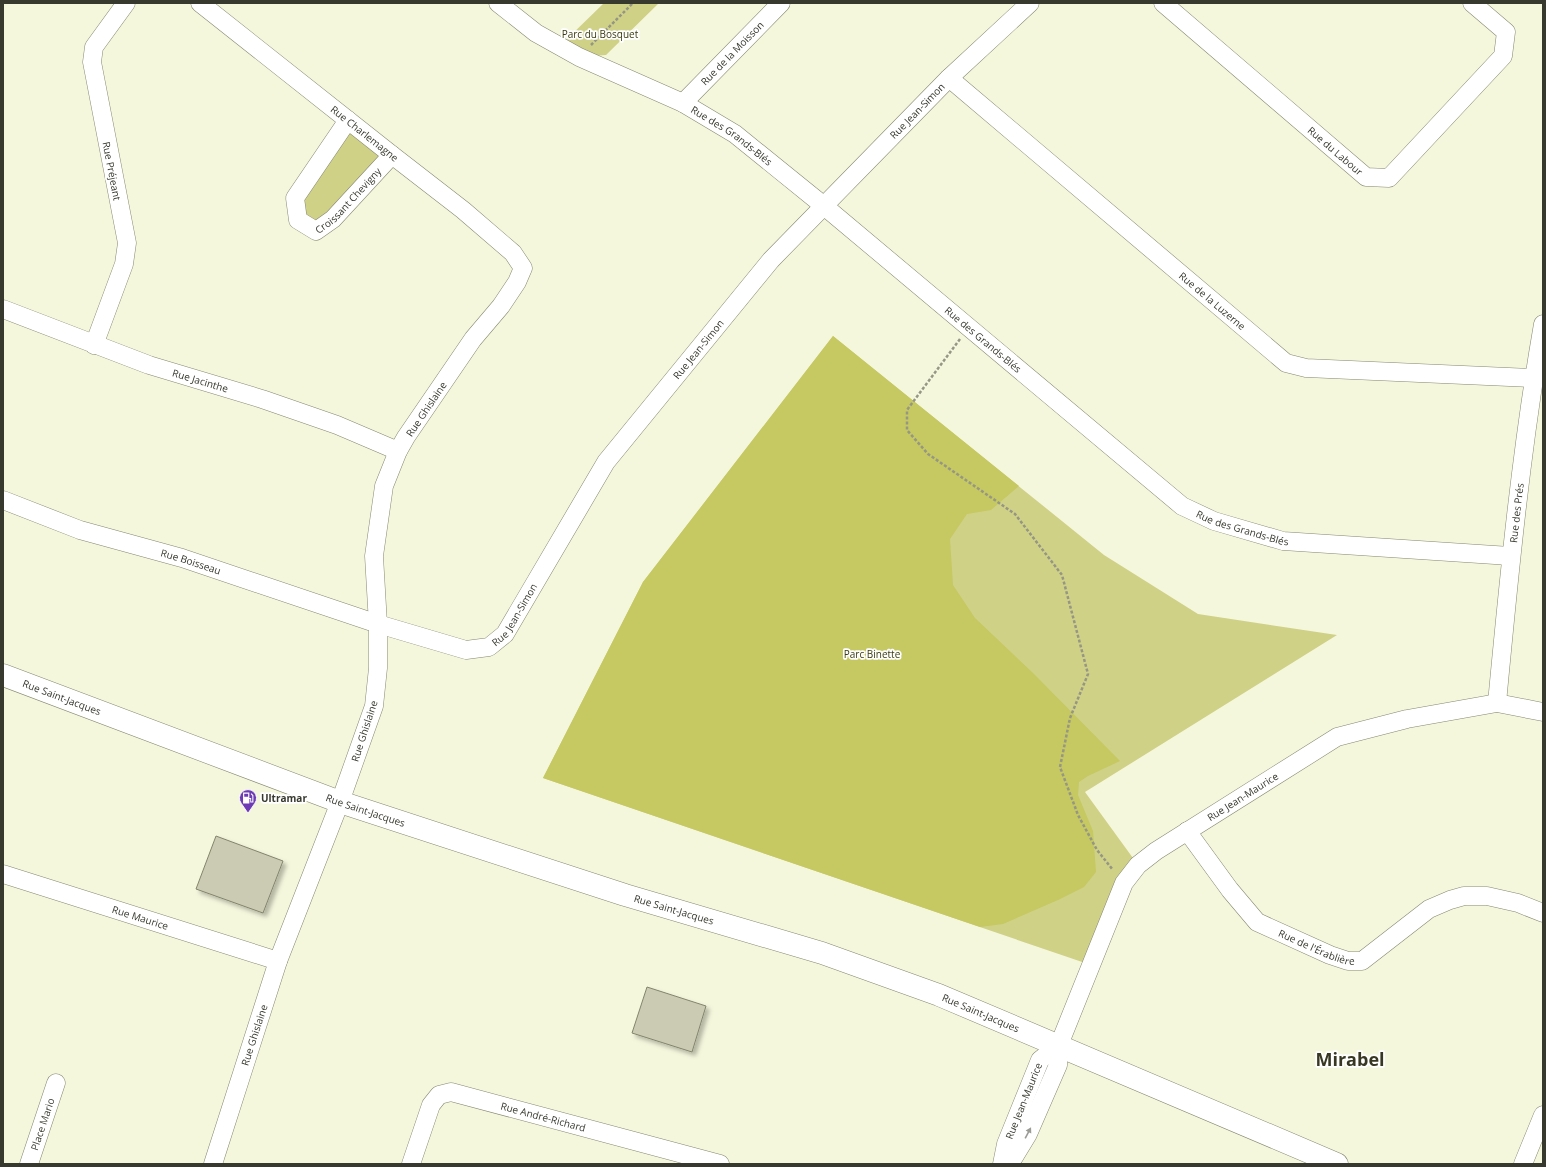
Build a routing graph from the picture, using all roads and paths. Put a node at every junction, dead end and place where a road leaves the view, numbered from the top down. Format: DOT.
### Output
graph roads {
  1 [pos="126,3"];
  2 [pos="200,3"];
  3 [pos="498,3"];
  4 [pos="633,3"];
  5 [pos="781,3"];
  6 [pos="1030,3"];
  7 [pos="1163,3"];
  8 [pos="1472,3"];
  9 [pos="579,57"];
  10 [pos="949,78"];
  11 [pos="683,103"];
  12 [pos="348,120"];
  13 [pos="392,155"];
  14 [pos="824,206"];
  15 [pos="523,268"];
  16 [pos="3,310"];
  17 [pos="1543,324"];
  18 [pos="968,328"];
  19 [pos="94,345"];
  20 [pos="1534,378"];
  21 [pos="398,451"];
  22 [pos="3,500"];
  23 [pos="1510,556"];
  24 [pos="378,624"];
  25 [pos="3,675"];
  26 [pos="1497,703"];
  27 [pos="1543,712"];
  28 [pos="340,802"];
  29 [pos="1187,831"];
  30 [pos="3,874"];
  31 [pos="1124,883"];
  32 [pos="1543,913"];
  33 [pos="278,961"];
  34 [pos="1059,1045"];
  35 [pos="56,1084"];
  36 [pos="1543,1115"];
  37 [pos="683,1159"];
  38 [pos="29,1164"];
  39 [pos="213,1164"];
  40 [pos="411,1164"];
  41 [pos="720,1164"];
  42 [pos="1003,1164"];
  43 [pos="1337,1164"];
  44 [pos="1523,1164"];
  1 -- 19 [label="street, Rue Préjeant"];
  2 -- 12 [label="street, Rue Charlemagne"];
  3 -- 9 [label="street, Rue des Grands-Blés"];
  4 -- 9 [label="path"];
  5 -- 11 [label="street, Rue de la Moisson"];
  6 -- 10 [label="street, Rue Jean-Simon"];
  7 -- 8 [label="street, Rue du Labour"];
  9 -- 11 [label="street, Rue des Grands-Blés"];
  10 -- 14 [label="street, Rue Jean-Simon"];
  10 -- 20 [label="street, Rue de la Luzerne"];
  11 -- 14 [label="street, Rue des Grands-Blés"];
  12 -- 13 [label="street, Rue Charlemagne"];
  12 -- 13 [label="street, Croissant Chevigny"];
  13 -- 15 [label="street, Rue Charlemagne"];
  14 -- 18 [label="street, Rue des Grands-Blés"];
  14 -- 24 [label="street, Rue Jean-Simon"];
  15 -- 21 [label="street, Rue Ghislaine"];
  16 -- 19 [label="street, Rue Jacinthe"];
  17 -- 20 [label="street, Rue des Prés"];
  18 -- 23 [label="street, Rue des Grands-Blés"];
  18 -- 31 [label="path"];
  19 -- 21 [label="street, Rue Jacinthe"];
  20 -- 23 [label="street, Rue des Prés"];
  21 -- 24 [label="street, Rue Ghislaine"];
  22 -- 24 [label="street, Rue Boisseau"];
  23 -- 26 [label="street, Rue des Prés"];
  24 -- 28 [label="street, Rue Ghislaine"];
  25 -- 28 [label="street, Rue Saint-Jacques"];
  26 -- 27 [label="street, Rue Jean-Maurice"];
  26 -- 29 [label="street, Rue Jean-Maurice"];
  28 -- 33 [label="street, Rue Ghislaine"];
  28 -- 34 [label="street, Rue Saint-Jacques"];
  29 -- 31 [label="street, Rue Jean-Maurice"];
  29 -- 32 [label="street, Rue de l'Érablière"];
  30 -- 33 [label="street, Rue Maurice"];
  31 -- 34 [label="street, Rue Jean-Maurice"];
  33 -- 39 [label="street, Rue Ghislaine"];
  34 -- 42 [label="street, Rue Jean-Maurice"];
  34 -- 43 [label="street, Rue Saint-Jacques"];
  35 -- 38 [label="street, Place Mario"];
  36 -- 44 [label="street"];
  37 -- 40 [label="street, Rue André-Richard"];
  37 -- 41 [label="street, Rue André-Richard"];
}
